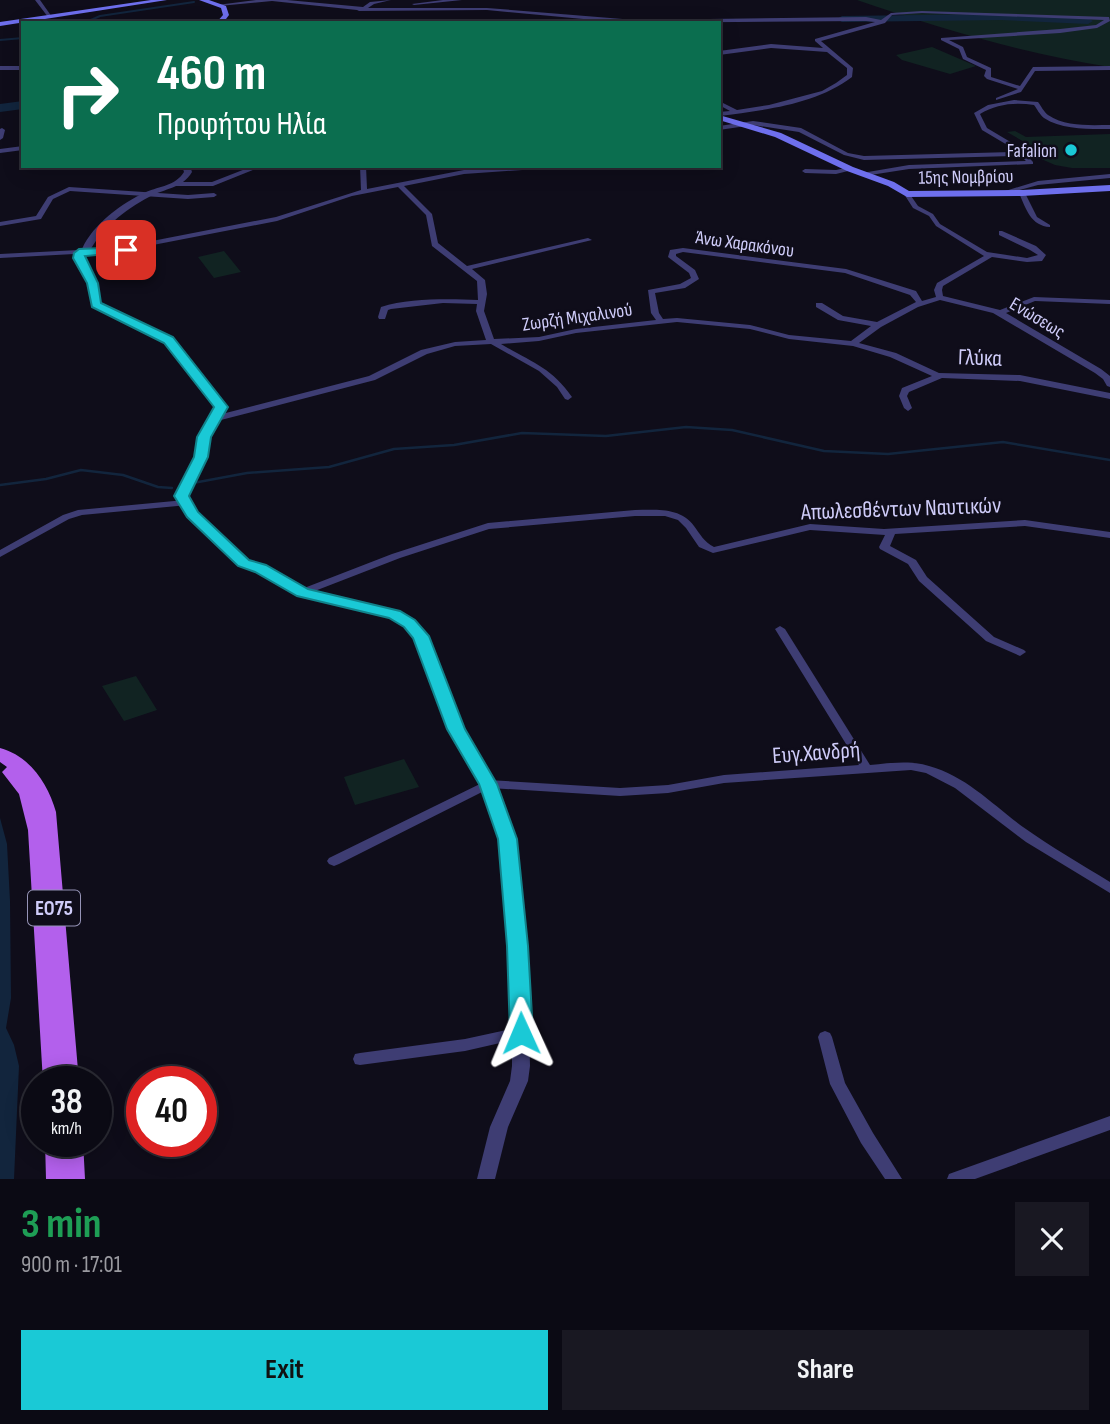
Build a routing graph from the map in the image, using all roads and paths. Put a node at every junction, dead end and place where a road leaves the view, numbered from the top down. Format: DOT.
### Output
graph roads {
  1 [pos="37,0"];
  2 [pos="157,0"];
  3 [pos="164,0"];
  4 [pos="202,0"];
  5 [pos="389,0"];
  6 [pos="460,0"];
  7 [pos="140,4"];
  8 [pos="219,5"];
  9 [pos="361,10"];
  10 [pos="50,16"];
  11 [pos="885,20"];
  12 [pos="221,21"];
  13 [pos="624,21"];
  14 [pos="712,21"];
  15 [pos="1109,21"];
  16 [pos="0,24"];
  17 [pos="827,50"];
  18 [pos="721,53"];
  19 [pos="0,68"];
  20 [pos="21,68"];
  21 [pos="1110,68"];
  22 [pos="1021,88"];
  23 [pos="721,104"];
  24 [pos="993,106"];
  25 [pos="736,112"];
  26 [pos="721,116"];
  27 [pos="721,117"];
  28 [pos="744,123"];
  29 [pos="1110,127"];
  30 [pos="721,128"];
  31 [pos="21,148"];
  32 [pos="1018,150"];
  33 [pos="0,151"];
  34 [pos="186,168"];
  35 [pos="255,168"];
  36 [pos="363,168"];
  37 [pos="488,168"];
  38 [pos="850,169"];
  39 [pos="805,172"];
  40 [pos="864,174"];
  41 [pos="1110,176"];
  42 [pos="176,184"];
  43 [pos="400,185"];
  44 [pos="1110,187"];
  45 [pos="364,191"];
  46 [pos="1005,192"];
  47 [pos="1022,193"];
  48 [pos="149,194"];
  49 [pos="907,194"];
  50 [pos="214,195"];
  51 [pos="0,224"];
  52 [pos="1048,226"];
  53 [pos="1002,233"];
  54 [pos="588,240"];
  55 [pos="82,252"];
  56 [pos="987,254"];
  57 [pos="0,256"];
  58 [pos="467,268"];
  59 [pos="940,298"];
  60 [pos="481,302"];
  61 [pos="1110,302"];
  62 [pos="920,303"];
  63 [pos="819,305"];
  64 [pos="1000,313"];
  65 [pos="382,317"];
  66 [pos="660,320"];
  67 [pos="878,325"];
  68 [pos="491,341"];
  69 [pos="853,344"];
  70 [pos="942,375"];
  71 [pos="1110,384"];
  72 [pos="1110,396"];
  73 [pos="568,397"];
  74 [pos="908,408"];
  75 [pos="217,418"];
  76 [pos="184,503"];
  77 [pos="891,532"];
  78 [pos="1110,535"];
  79 [pos="0,554"];
  80 [pos="303,592"];
  81 [pos="780,629"];
  82 [pos="1020,652"];
  83 [pos="0,754"];
  84 [pos="0,765"];
  85 [pos="867,769"];
  86 [pos="488,784"];
  87 [pos="334,862"];
  88 [pos="1110,888"];
  89 [pos="521,1033"];
  90 [pos="825,1037"];
  91 [pos="360,1059"];
  92 [pos="53,1066"];
  93 [pos="67,1066"];
  94 [pos="1110,1123"];
  95 [pos="57,1157"];
  96 [pos="72,1157"];
  97 [pos="58,1179"];
  98 [pos="73,1179"];
  99 [pos="486,1179"];
  100 [pos="894,1179"];
  101 [pos="955,1179"];
  1 -- 10 [label="street"];
  2 -- 7 [label="main road"];
  3 -- 7 [label="main road"];
  4 -- 8 [label="main road"];
  5 -- 9 [label="street"];
  6 -- 9 [label="street"];
  7 -- 10 [label="main road"];
  8 -- 9 [label="street"];
  8 -- 12 [label="main road"];
  9 -- 13 [label="street"];
  10 -- 16 [label="main road"];
  11 -- 14 [label="street"];
  11 -- 15 [label="street"];
  11 -- 17 [label="street"];
  15 -- 22 [label="street"];
  17 -- 18 [label="street"];
  17 -- 25 [label="street"];
  19 -- 20 [label="street"];
  21 -- 22 [label="street"];
  22 -- 24 [label="street"];
  23 -- 25 [label="street"];
  24 -- 29 [label="street"];
  24 -- 32 [label="street"];
  25 -- 26 [label="street"];
  27 -- 28 [label="main road"];
  28 -- 30 [label="street"];
  28 -- 32 [label="street"];
  28 -- 38 [label="main road"];
  31 -- 33 [label="street"];
  32 -- 40 [label="street"];
  34 -- 42 [label="street"];
  35 -- 42 [label="street"];
  36 -- 45 [label="street"];
  37 -- 43 [label="street"];
  38 -- 39 [label="street"];
  38 -- 40 [label="main road"];
  40 -- 49 [label="main road"];
  41 -- 46 [label="street"];
  42 -- 48 [label="street"];
  43 -- 45 [label="street"];
  43 -- 58 [label="street"];
  44 -- 47 [label="main road, 15ης Νομβρίου"];
  45 -- 55 [label="street"];
  46 -- 47 [label="main road, 15ης Νομβρίου"];
  46 -- 49 [label="main road, 15ης Νομβρίου"];
  47 -- 52 [label="street"];
  48 -- 50 [label="street"];
  48 -- 51 [label="street"];
  48 -- 55 [label="street"];
  49 -- 56 [label="street"];
  53 -- 56 [label="street"];
  54 -- 58 [label="street"];
  55 -- 57 [label="street"];
  55 -- 75 [label="street"];
  56 -- 59 [label="street"];
  58 -- 60 [label="street"];
  59 -- 62 [label="street"];
  59 -- 64 [label="street, Ενώσεως"];
  60 -- 65 [label="street"];
  60 -- 68 [label="street"];
  61 -- 64 [label="street"];
  62 -- 66 [label="street, Άνω Χαρακόνου"];
  62 -- 67 [label="street"];
  63 -- 67 [label="street"];
  64 -- 71 [label="street, Ενώσεως"];
  66 -- 68 [label="street, Ζωρζή Μιχαλινού"];
  66 -- 69 [label="street, Ζωρζή Μιχαλινού"];
  67 -- 69 [label="street"];
  68 -- 73 [label="street"];
  68 -- 75 [label="street, Ζωρζή Μιχαλινού"];
  69 -- 70 [label="street, Γλύκα"];
  70 -- 72 [label="street, Γλύκα"];
  70 -- 74 [label="street"];
  75 -- 76 [label="street"];
  76 -- 79 [label="street"];
  76 -- 80 [label="street"];
  77 -- 78 [label="street, Απωλεσθέντων Ναυτικών"];
  77 -- 80 [label="street, Απωλεσθέντων Ναυτικών"];
  77 -- 82 [label="street"];
  80 -- 86 [label="street"];
  81 -- 85 [label="street"];
  83 -- 93 [label="main road, ΕΟ75"];
  84 -- 92 [label="main road, ΕΟ75"];
  85 -- 86 [label="street, Ευγ.Χανδρή"];
  85 -- 88 [label="street, Ευγ.Χανδρή"];
  86 -- 87 [label="street"];
  86 -- 89 [label="street"];
  89 -- 91 [label="street"];
  89 -- 99 [label="street"];
  90 -- 100 [label="street"];
  94 -- 101 [label="street"];
  95 -- 97 [label="main road"];
  96 -- 98 [label="main road"];
}
